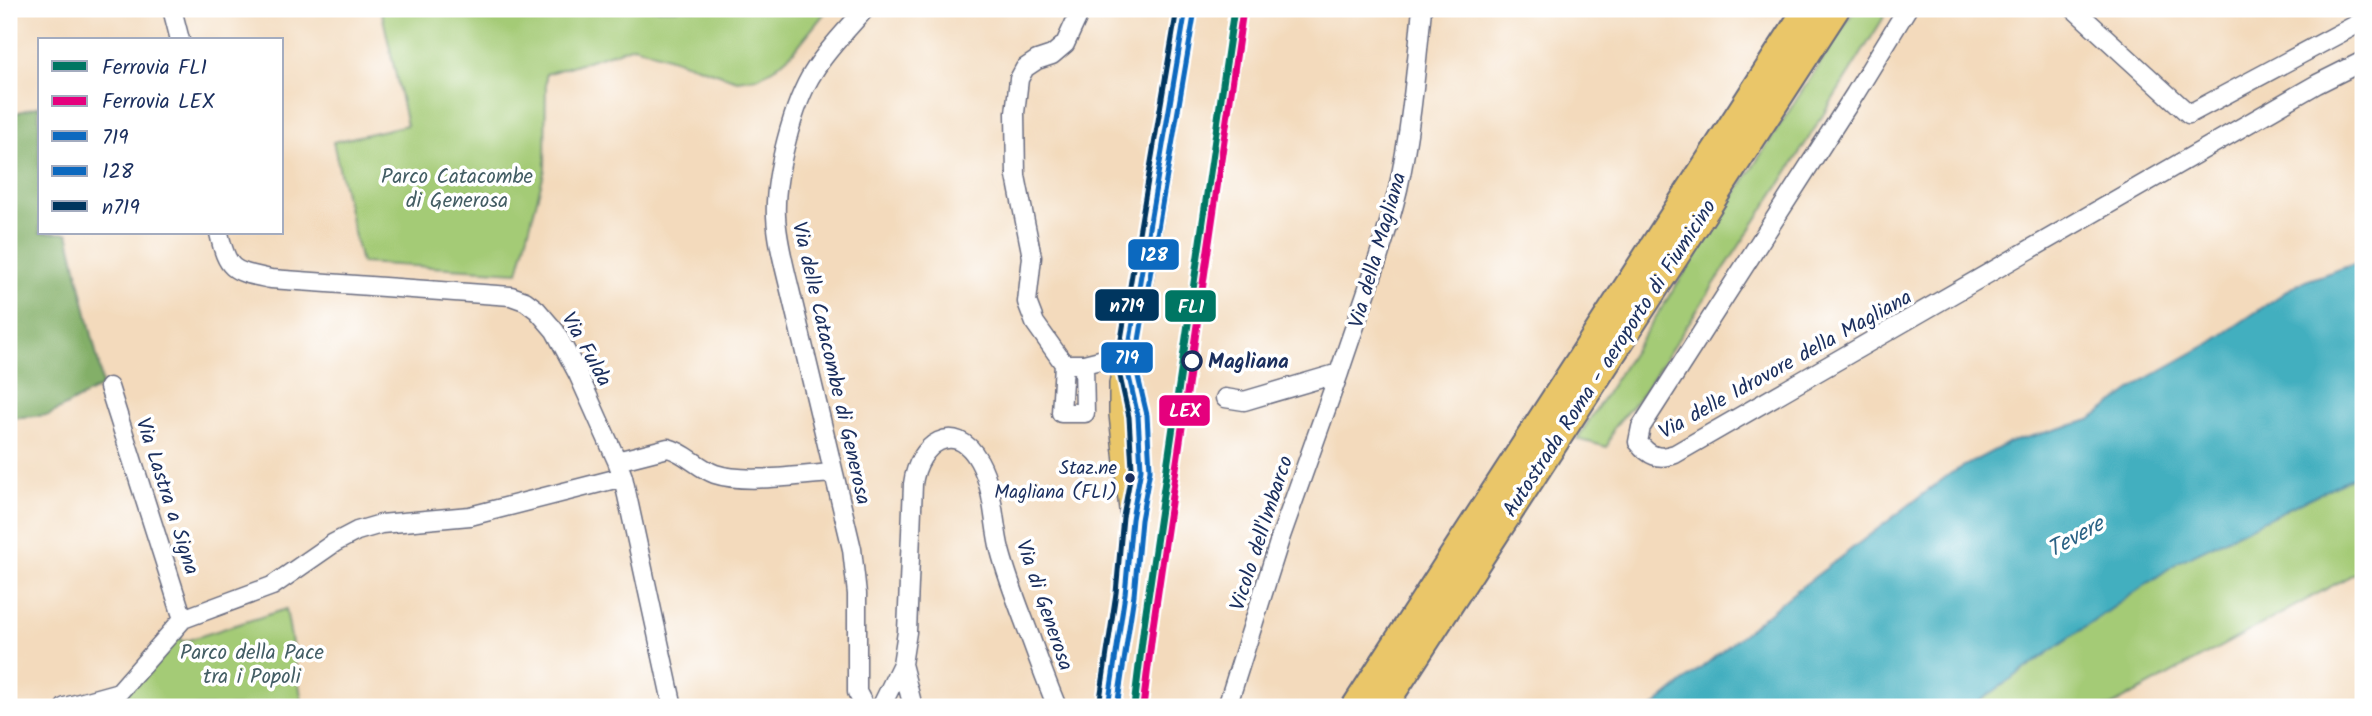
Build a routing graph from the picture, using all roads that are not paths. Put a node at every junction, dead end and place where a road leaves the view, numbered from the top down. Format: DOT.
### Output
graph roads {
  1 [pos="172,9"];
  2 [pos="865,9"];
  3 [pos="1077,9"];
  4 [pos="1186,9"];
  5 [pos="1422,9"];
  6 [pos="1807,9"];
  7 [pos="1836,9"];
  8 [pos="1907,9"];
  9 [pos="2074,9"];
  10 [pos="2363,21"];
  11 [pos="179,38"];
  12 [pos="2363,61"];
  13 [pos="219,234"];
  14 [pos="1127,359"];
  15 [pos="1064,364"];
  16 [pos="1084,364"];
  17 [pos="1339,373"];
  18 [pos="109,387"];
  19 [pos="1225,398"];
  20 [pos="620,469"];
  21 [pos="833,472"];
  22 [pos="183,619"];
  23 [pos="902,664"];
  24 [pos="913,703"];
  25 [pos="65,707"];
  26 [pos="673,707"];
  27 [pos="877,707"];
  28 [pos="1057,707"];
  29 [pos="1108,707"];
  30 [pos="1227,707"];
  31 [pos="1355,707"];
  32 [pos="1383,707"];
  1 -- 11 [label="street"];
  2 -- 21 [label="street, Via delle Catacombe di Generosa"];
  3 -- 15 [label="street"];
  4 -- 14 [label="main road"];
  5 -- 17 [label="street, Via della Magliana"];
  6 -- 31 [label="highway, Autostrada Roma - aeroporto di Fiumicino"];
  7 -- 32 [label="highway, Autostrada Roma - aeroporto di Fiumicino"];
  8 -- 12 [label="street, Via delle Idrovore della Magliana"];
  9 -- 10 [label="street"];
  13 -- 20 [label="street, Via Fulda"];
  14 -- 16 [label="street"];
  14 -- 29 [label="main road"];
  15 -- 16 [label="street"];
  15 -- 16 [label="street"];
  17 -- 19 [label="street"];
  17 -- 30 [label="street, Vicolo dell'Imbarco"];
  18 -- 22 [label="street, Via Lastra a Signa"];
  20 -- 21 [label="street"];
  20 -- 22 [label="street"];
  20 -- 26 [label="street, Via Fulda"];
  21 -- 27 [label="street, Via delle Catacombe di Generosa"];
  22 -- 25 [label="street"];
  23 -- 24 [label="street, Via di Generosa"];
  23 -- 27 [label="street"];
  23 -- 28 [label="street, Via di Generosa"];
  24 -- 27 [label="street, Via di Generosa"];
}
